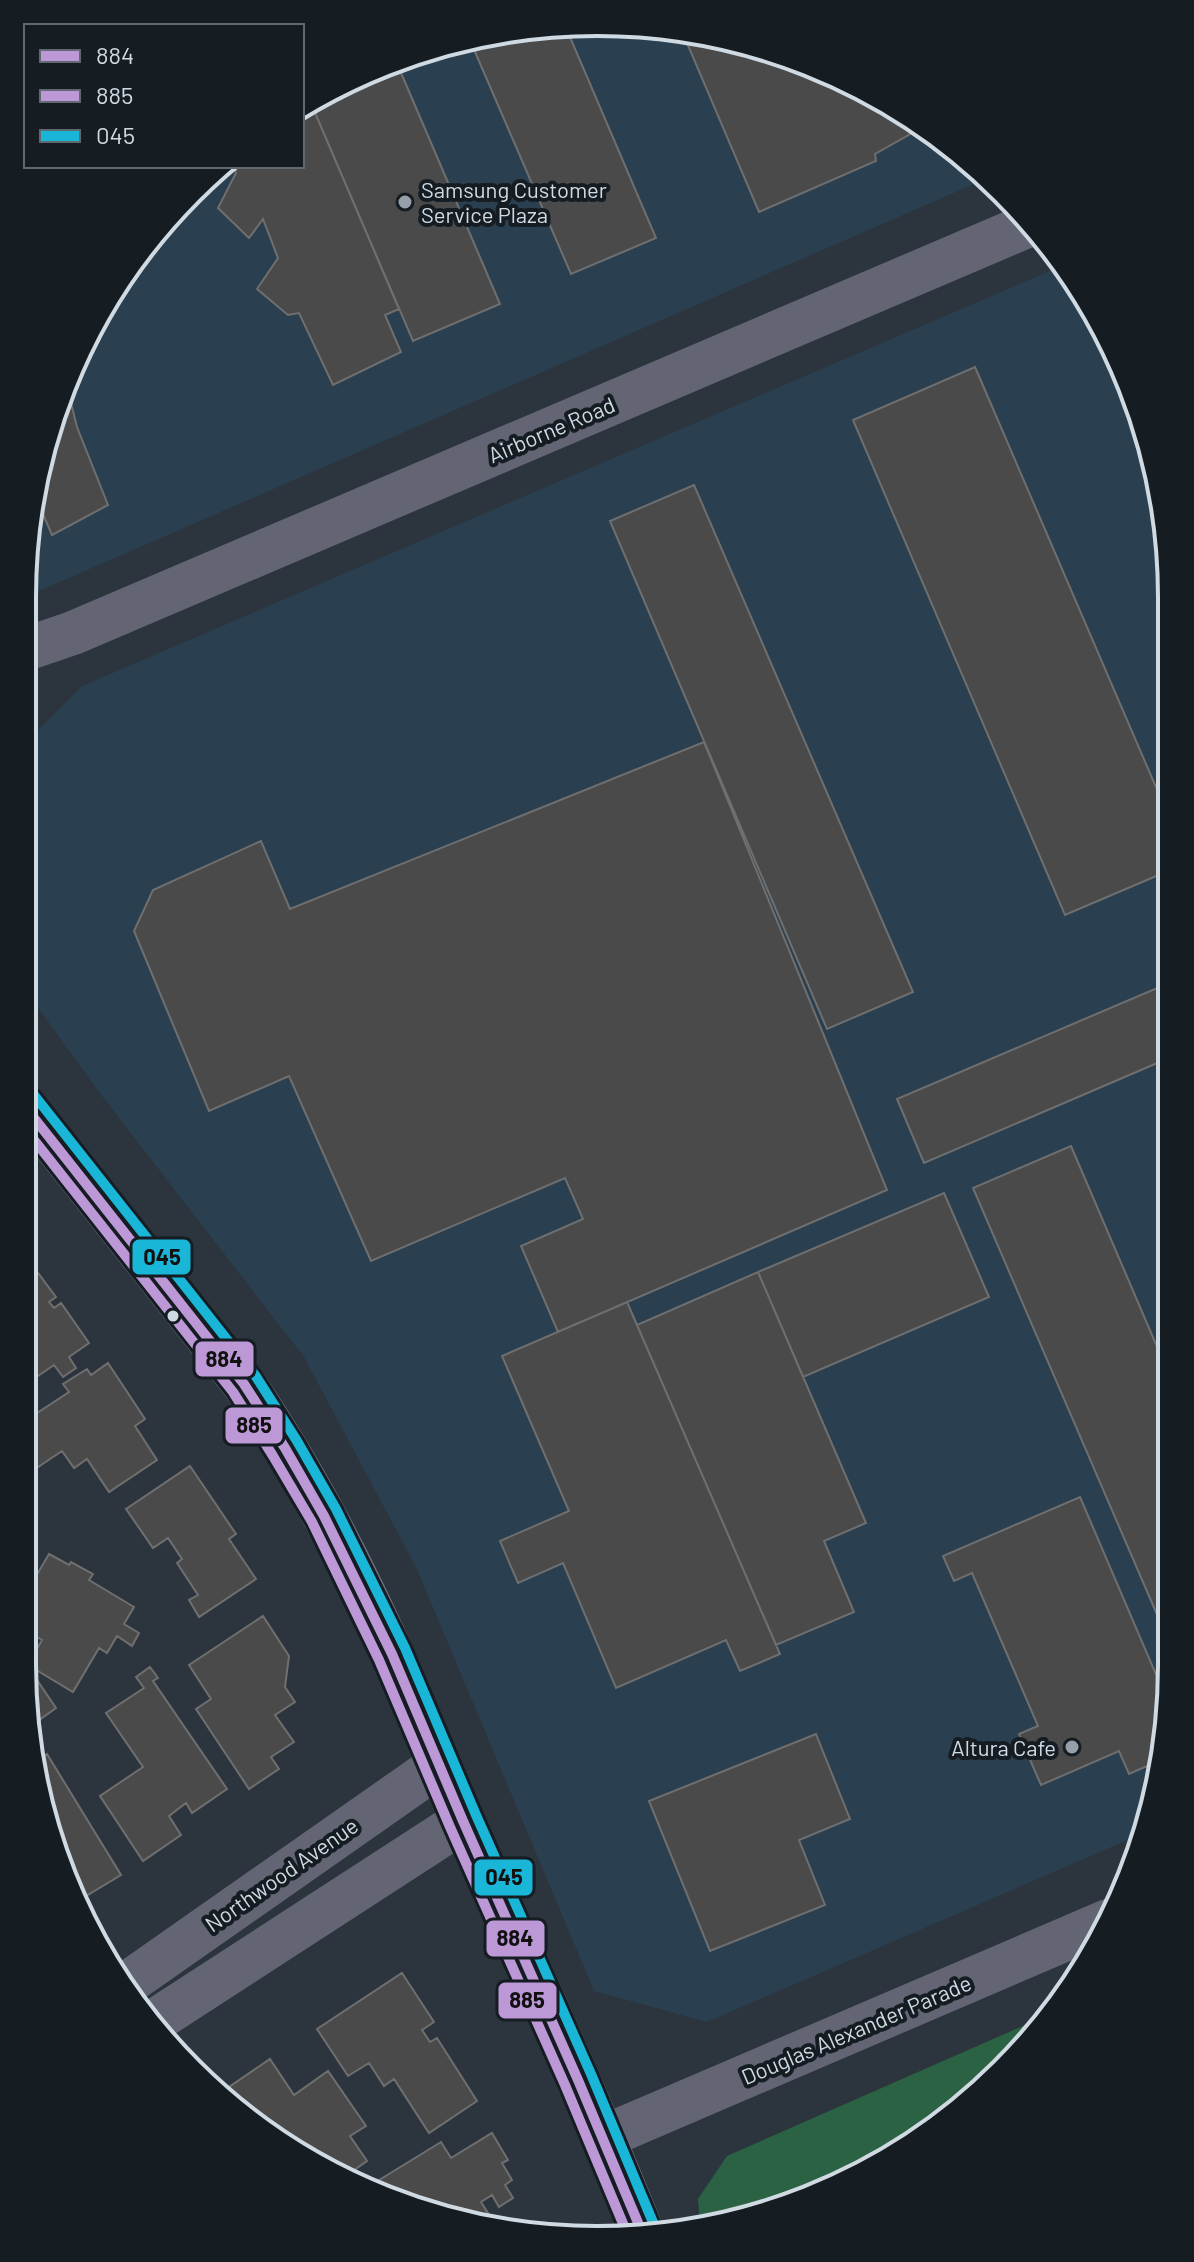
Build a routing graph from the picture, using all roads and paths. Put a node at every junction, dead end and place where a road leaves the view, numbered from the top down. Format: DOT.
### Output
graph roads {
  1 [pos="1020,229"];
  2 [pos="73,633"];
  3 [pos="36,646"];
  4 [pos="36,665"];
  5 [pos="36,1120"];
  6 [pos="439,1765"];
  7 [pos="463,1821"];
  8 [pos="1092,1928"];
  9 [pos="133,1980"];
  10 [pos="160,2017"];
  11 [pos="604,2137"];
  12 [pos="639,2224"];
  1 -- 2 [label="street, Airborne Road"];
  2 -- 3 [label="street, Airborne Road"];
  2 -- 4 [label="street, Airborne Road"];
  5 -- 6 [label="main road"];
  6 -- 7 [label="main road"];
  6 -- 9 [label="street, Northwood Avenue"];
  7 -- 10 [label="street"];
  7 -- 11 [label="main road"];
  8 -- 11 [label="street, Douglas Alexander Parade"];
  11 -- 12 [label="main road"];
}
